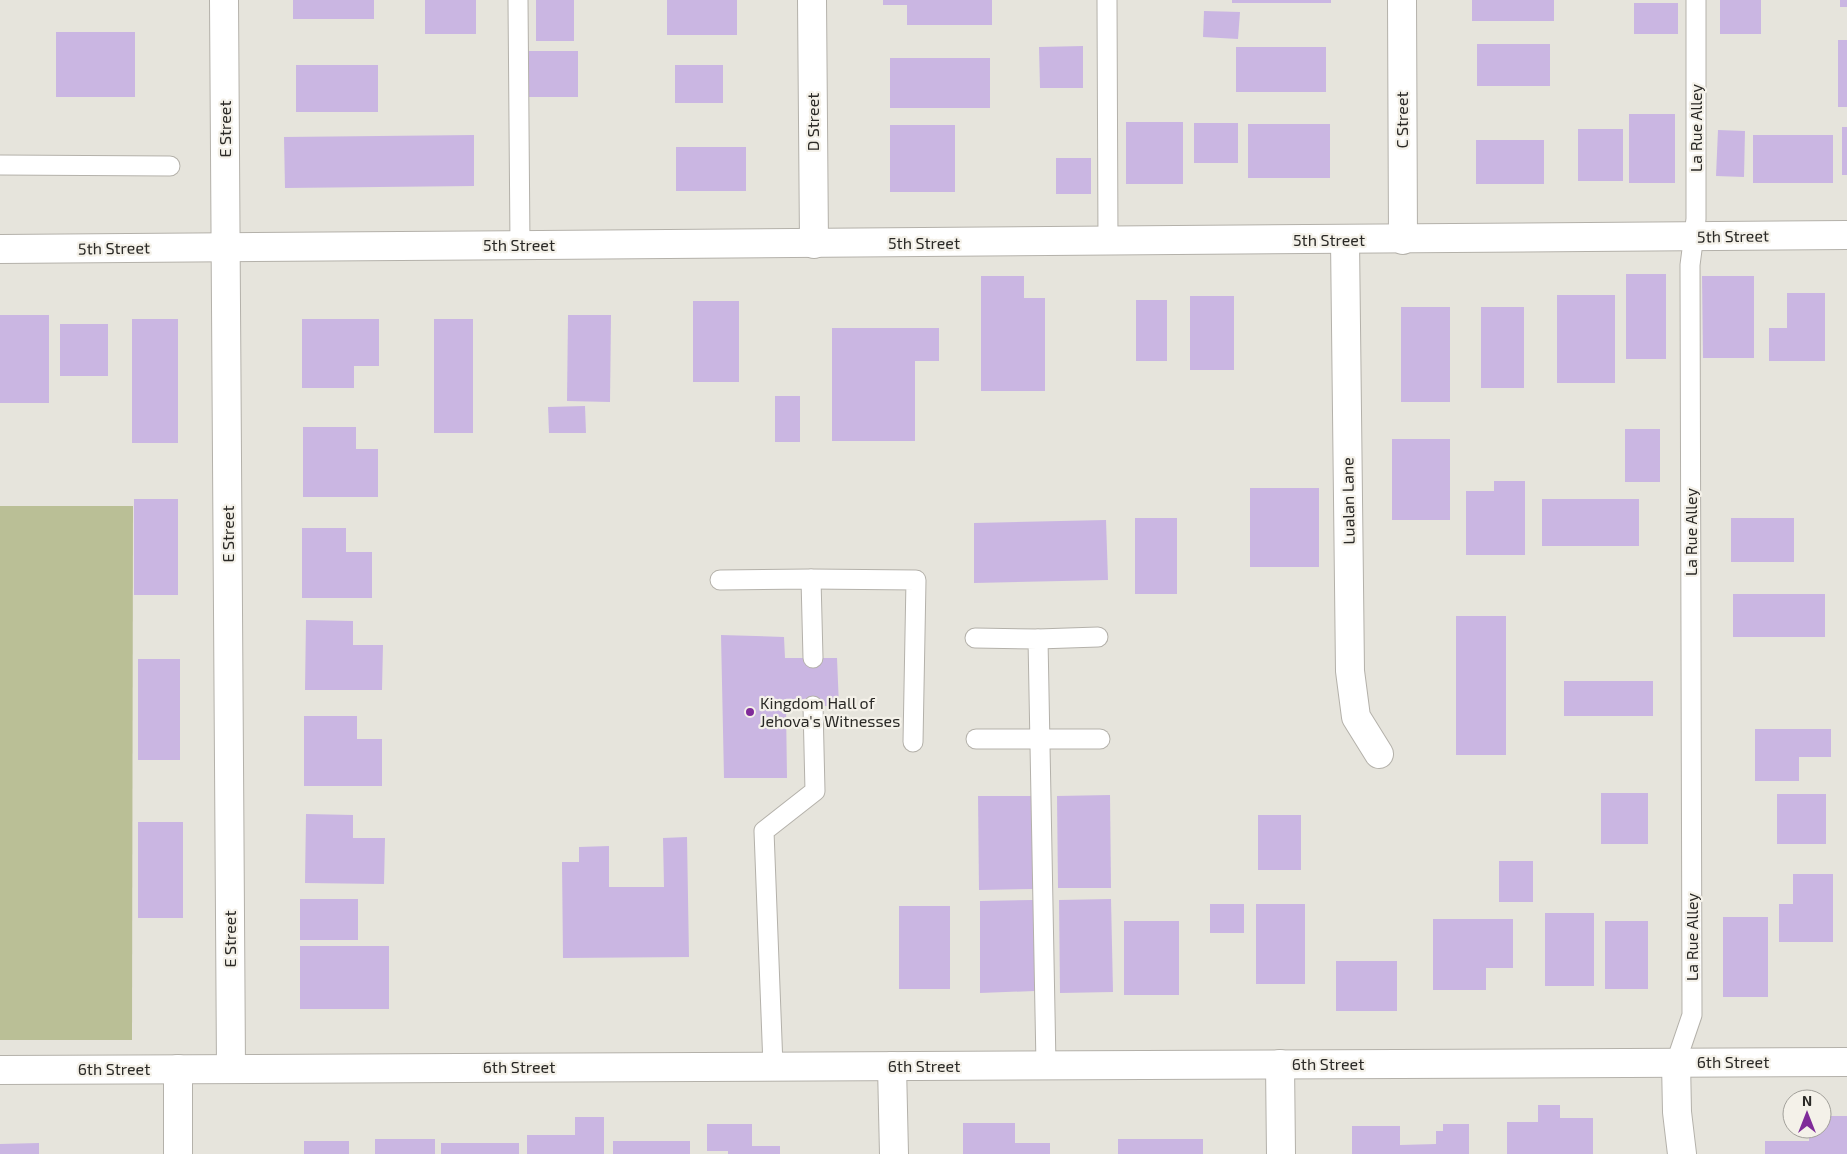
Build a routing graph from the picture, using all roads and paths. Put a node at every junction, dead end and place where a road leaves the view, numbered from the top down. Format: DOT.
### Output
graph roads {
  1 [pos="224,0"];
  2 [pos="518,0"];
  3 [pos="812,0"];
  4 [pos="1107,0"];
  5 [pos="1402,0"];
  6 [pos="1696,0"];
  7 [pos="0,165"];
  8 [pos="170,166"];
  9 [pos="1847,235"];
  10 [pos="1694,236"];
  11 [pos="1345,240"];
  12 [pos="1403,240"];
  13 [pos="1108,242"];
  14 [pos="814,244"];
  15 [pos="520,246"];
  16 [pos="226,247"];
  17 [pos="0,249"];
  18 [pos="811,579"];
  19 [pos="720,580"];
  20 [pos="1098,637"];
  21 [pos="975,638"];
  22 [pos="1038,640"];
  23 [pos="813,658"];
  24 [pos="813,706"];
  25 [pos="1040,738"];
  26 [pos="976,739"];
  27 [pos="1100,739"];
  28 [pos="913,742"];
  29 [pos="1379,754"];
  30 [pos="1676,1062"];
  31 [pos="1847,1062"];
  32 [pos="1280,1064"];
  33 [pos="1046,1065"];
  34 [pos="773,1066"];
  35 [pos="892,1066"];
  36 [pos="178,1069"];
  37 [pos="231,1069"];
  38 [pos="0,1070"];
  39 [pos="178,1154"];
  40 [pos="894,1154"];
  41 [pos="1281,1154"];
  42 [pos="1682,1154"];
  1 -- 16 [label="street, E Street"];
  2 -- 15 [label="lane"];
  3 -- 14 [label="street, D Street"];
  4 -- 13 [label="lane"];
  5 -- 12 [label="street, C Street"];
  6 -- 10 [label="lane, La Rue Alley"];
  7 -- 8 [label="lane"];
  9 -- 10 [label="street, 5th Street"];
  10 -- 12 [label="street, 5th Street"];
  10 -- 30 [label="lane, La Rue Alley"];
  11 -- 12 [label="street, 5th Street"];
  11 -- 13 [label="street, 5th Street"];
  11 -- 29 [label="street, Lualan Lane"];
  13 -- 14 [label="street, 5th Street"];
  14 -- 15 [label="street, 5th Street"];
  15 -- 16 [label="street, 5th Street"];
  16 -- 17 [label="street, 5th Street"];
  16 -- 37 [label="street, E Street"];
  18 -- 19 [label="lane"];
  18 -- 23 [label="lane"];
  18 -- 28 [label="lane"];
  20 -- 22 [label="lane"];
  21 -- 22 [label="lane"];
  22 -- 25 [label="lane"];
  24 -- 34 [label="lane"];
  25 -- 26 [label="lane"];
  25 -- 27 [label="lane"];
  25 -- 33 [label="lane"];
  30 -- 31 [label="street, 6th Street"];
  30 -- 32 [label="street, 6th Street"];
  30 -- 42 [label="street"];
  32 -- 33 [label="street, 6th Street"];
  32 -- 41 [label="street"];
  33 -- 35 [label="street, 6th Street"];
  34 -- 35 [label="street, 6th Street"];
  34 -- 37 [label="street, 6th Street"];
  35 -- 40 [label="street"];
  36 -- 37 [label="street, 6th Street"];
  36 -- 38 [label="street, 6th Street"];
  36 -- 39 [label="street"];
}
